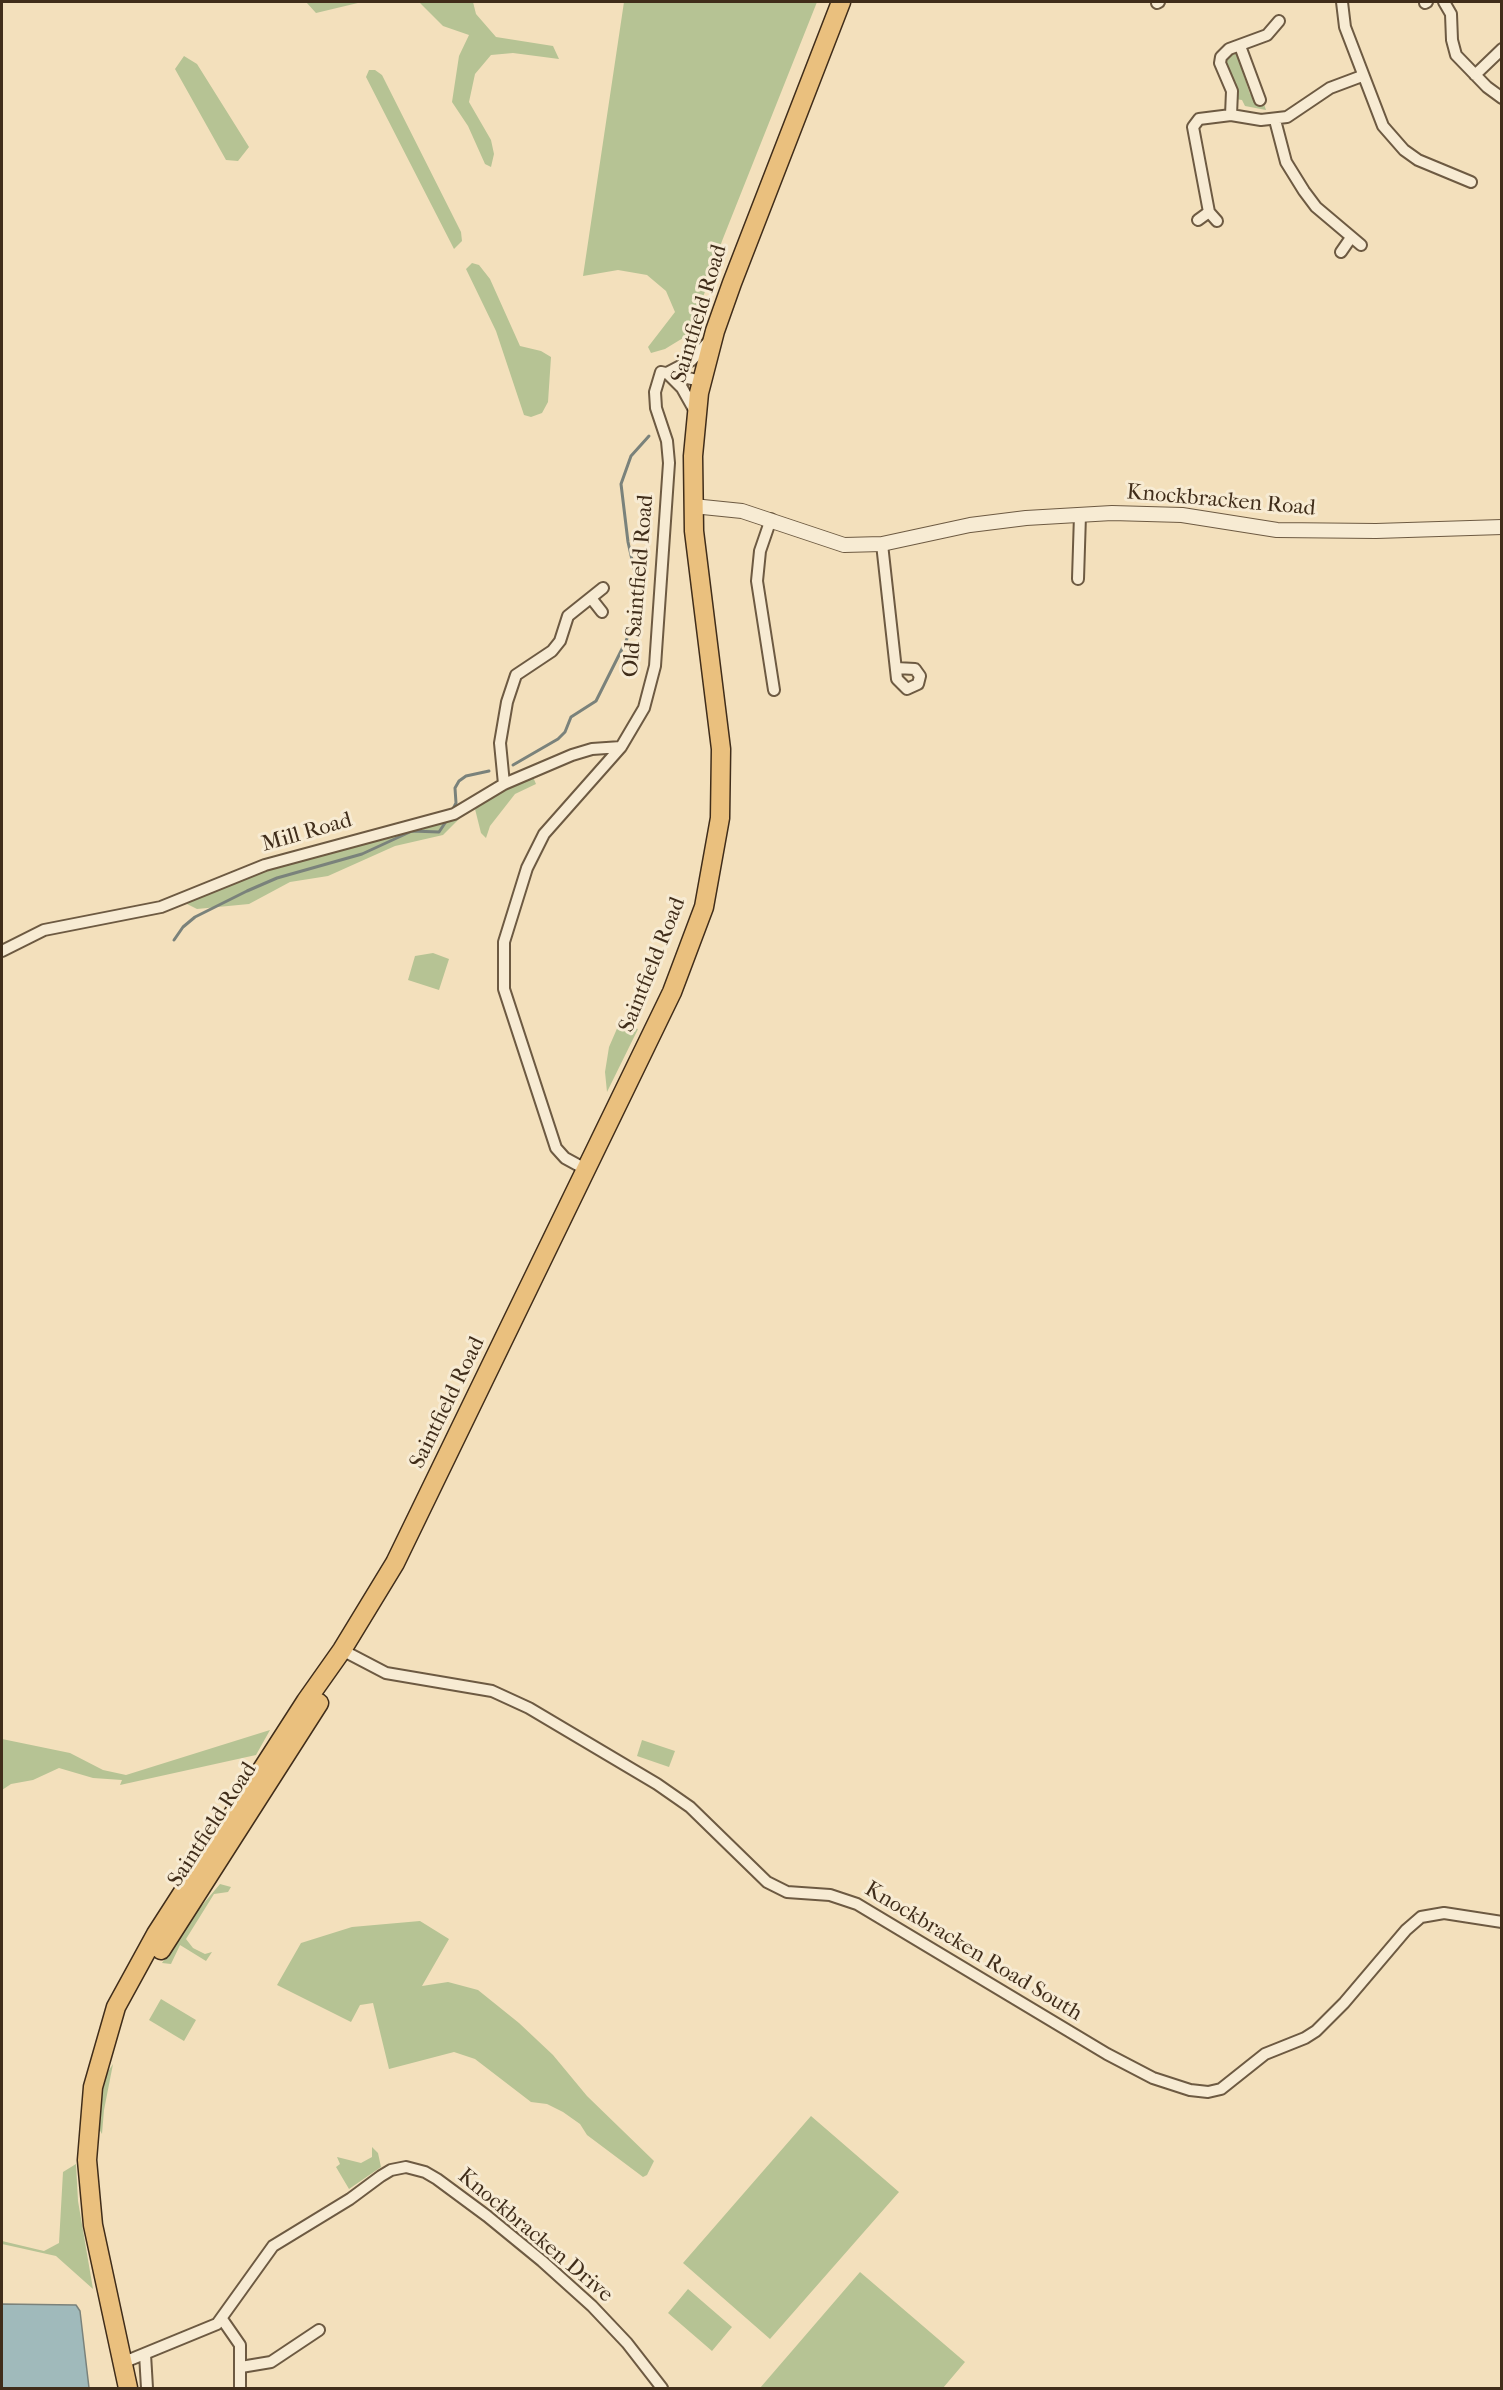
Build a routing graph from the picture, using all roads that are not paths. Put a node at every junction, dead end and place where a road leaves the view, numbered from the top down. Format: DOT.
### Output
graph roads {
  1 [pos="841,2"];
  2 [pos="1342,2"];
  3 [pos="1444,2"];
  4 [pos="1279,21"];
  5 [pos="1240,45"];
  6 [pos="1502,49"];
  7 [pos="1475,75"];
  8 [pos="1362,76"];
  9 [pos="1502,98"];
  10 [pos="1260,100"];
  11 [pos="1234,116"];
  12 [pos="1275,120"];
  13 [pos="1471,182"];
  14 [pos="1198,220"];
  15 [pos="1350,239"];
  16 [pos="1361,245"];
  17 [pos="1341,252"];
  18 [pos="715,331"];
  19 [pos="664,372"];
  20 [pos="701,381"];
  21 [pos="697,414"];
  22 [pos="693,506"];
  23 [pos="1080,515"];
  24 [pos="771,519"];
  25 [pos="1502,527"];
  26 [pos="882,544"];
  27 [pos="1078,579"];
  28 [pos="603,588"];
  29 [pos="591,598"];
  30 [pos="602,612"];
  31 [pos="896,668"];
  32 [pos="774,690"];
  33 [pos="621,747"];
  34 [pos="504,784"];
  35 [pos="2,951"];
  36 [pos="587,1170"];
  37 [pos="342,1650"];
  38 [pos="287,1755"];
  39 [pos="210,1850"];
  40 [pos="1502,1922"];
  41 [pos="114,2022"];
  42 [pos="222,2319"];
  43 [pos="319,2330"];
  44 [pos="145,2354"];
  45 [pos="123,2363"];
  46 [pos="241,2367"];
  47 [pos="128,2388"];
  48 [pos="147,2388"];
  49 [pos="240,2388"];
  50 [pos="662,2388"];
  1 -- 18 [label="highway, Saintfield Road"];
  2 -- 8 [label="street"];
  3 -- 7 [label="street"];
  4 -- 5 [label="street"];
  5 -- 10 [label="street"];
  5 -- 11 [label="street"];
  6 -- 7 [label="street"];
  7 -- 9 [label="street"];
  8 -- 12 [label="street"];
  8 -- 13 [label="street"];
  11 -- 12 [label="street"];
  11 -- 14 [label="street"];
  12 -- 15 [label="street"];
  15 -- 16 [label="street"];
  15 -- 17 [label="street"];
  18 -- 19 [label="street"];
  18 -- 20 [label="highway, Saintfield Road"];
  19 -- 20 [label="street"];
  19 -- 21 [label="street"];
  19 -- 33 [label="street, Old Saintfield Road"];
  20 -- 21 [label="highway, Saintfield Road"];
  21 -- 22 [label="highway, Saintfield Road"];
  22 -- 24 [label="street, Knockbracken Road"];
  22 -- 36 [label="highway, Saintfield Road"];
  23 -- 25 [label="street, Knockbracken Road"];
  23 -- 26 [label="street, Knockbracken Road"];
  23 -- 27 [label="street"];
  24 -- 26 [label="street, Knockbracken Road"];
  24 -- 32 [label="street"];
  26 -- 31 [label="street"];
  28 -- 29 [label="street"];
  29 -- 30 [label="street"];
  29 -- 34 [label="street"];
  33 -- 34 [label="street, Mill Road"];
  33 -- 36 [label="street, Old Saintfield Road"];
  34 -- 35 [label="street, Mill Road"];
  36 -- 37 [label="highway, Saintfield Road"];
  37 -- 38 [label="highway, Saintfield Road"];
  37 -- 39 [label="highway, Saintfield Road"];
  37 -- 40 [label="street, Knockbracken Road South"];
  38 -- 39 [label="highway"];
  38 -- 41 [label="highway, Saintfield Road"];
  39 -- 41 [label="highway, Saintfield Road"];
  41 -- 45 [label="highway, Saintfield Road"];
  42 -- 44 [label="street"];
  42 -- 46 [label="street"];
  42 -- 50 [label="street, Knockbracken Drive"];
  43 -- 46 [label="street"];
  44 -- 45 [label="street"];
  44 -- 48 [label="street"];
  45 -- 47 [label="highway, Saintfield Road"];
  46 -- 49 [label="street"];
}
